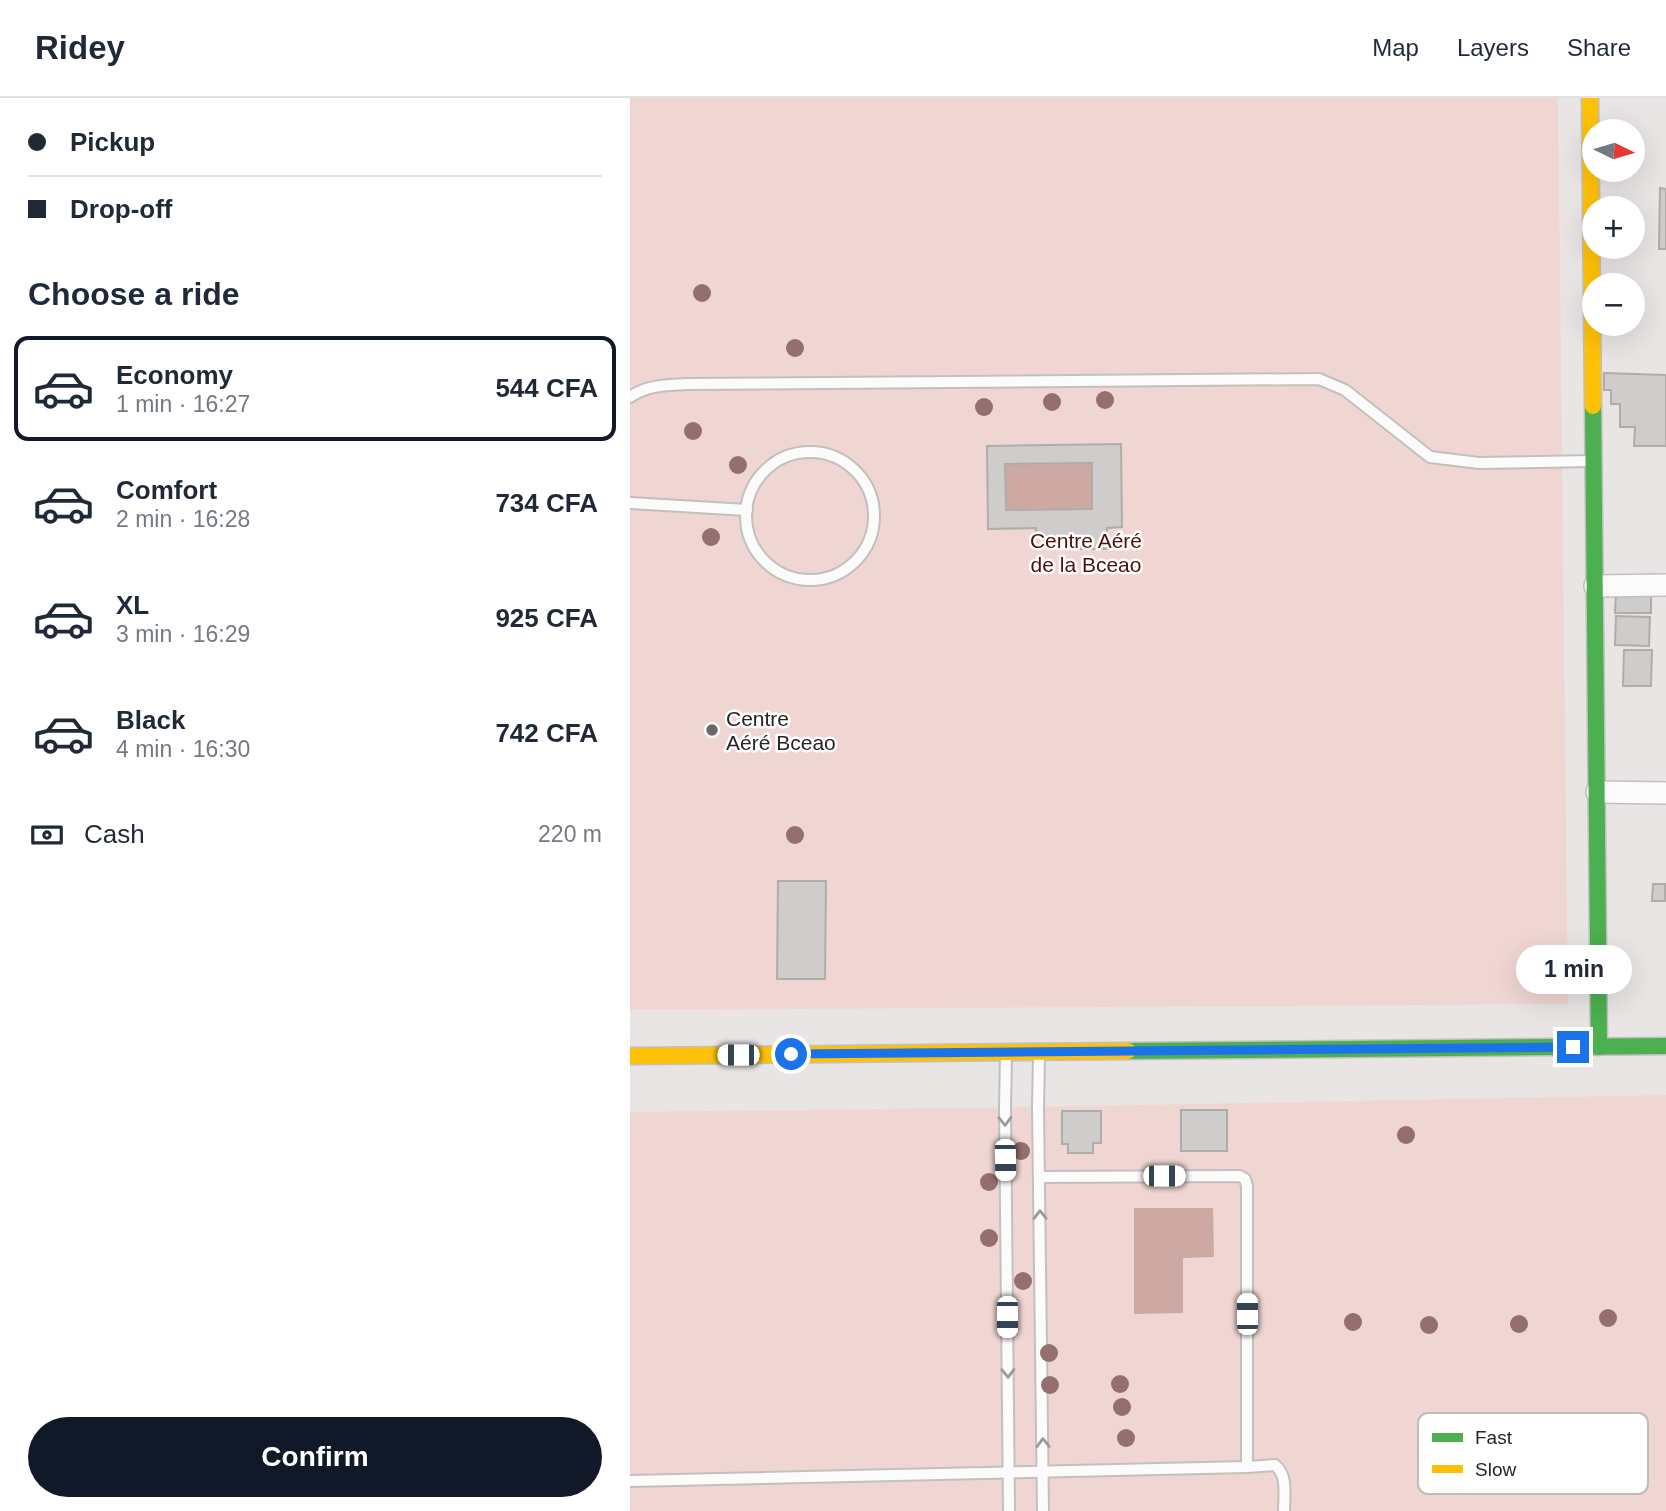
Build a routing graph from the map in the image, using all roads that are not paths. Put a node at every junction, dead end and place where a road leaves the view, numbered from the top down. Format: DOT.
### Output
graph roads {
  1 [pos="1590,98"];
  2 [pos="630,397"];
  3 [pos="1594,461"];
  4 [pos="630,503"];
  5 [pos="747,510"];
  6 [pos="1666,585"];
  7 [pos="1595,586"];
  8 [pos="1597,792"];
  9 [pos="1666,793"];
  10 [pos="1666,1046"];
  11 [pos="1599,1047"];
  12 [pos="1007,1052"];
  13 [pos="1039,1052"];
  14 [pos="630,1056"];
  15 [pos="1039,1177"];
  16 [pos="1247,1467"];
  17 [pos="1043,1472"];
  18 [pos="1009,1473"];
  19 [pos="630,1481"];
  20 [pos="1009,1511"];
  21 [pos="1043,1511"];
  22 [pos="1284,1511"];
  1 -- 3 [label="street"];
  2 -- 3 [label="lane"];
  3 -- 7 [label="street"];
  4 -- 5 [label="lane"];
  5 -- 5 [label="lane"];
  6 -- 7 [label="street"];
  7 -- 8 [label="street"];
  8 -- 9 [label="street"];
  8 -- 11 [label="street"];
  10 -- 11 [label="street"];
  11 -- 13 [label="street"];
  12 -- 13 [label="street"];
  12 -- 14 [label="street"];
  12 -- 18 [label="lane, one-way"];
  13 -- 15 [label="lane"];
  15 -- 16 [label="lane"];
  17 -- 15 [label="lane, one-way"];
  16 -- 17 [label="lane"];
  16 -- 22 [label="lane"];
  17 -- 18 [label="lane"];
  17 -- 21 [label="lane"];
  18 -- 19 [label="lane"];
  18 -- 20 [label="lane"];
}
